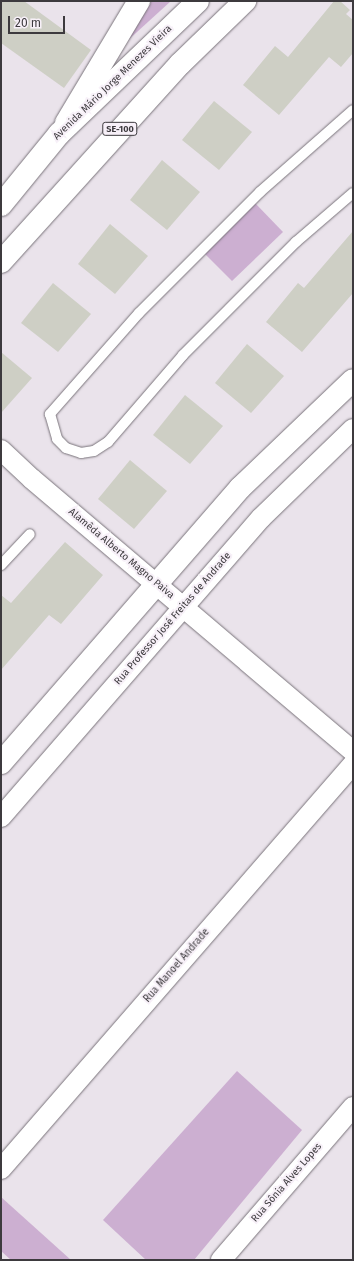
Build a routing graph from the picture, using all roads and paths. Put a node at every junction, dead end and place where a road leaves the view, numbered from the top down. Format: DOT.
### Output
graph roads {
  1 [pos="139,1"];
  2 [pos="198,1"];
  3 [pos="245,1"];
  4 [pos="353,110"];
  5 [pos="59,134"];
  6 [pos="353,193"];
  7 [pos="1,205"];
  8 [pos="1,262"];
  9 [pos="353,380"];
  10 [pos="353,429"];
  11 [pos="1,450"];
  12 [pos="30,534"];
  13 [pos="1,565"];
  14 [pos="155,582"];
  15 [pos="183,607"];
  16 [pos="353,751"];
  17 [pos="1,763"];
  18 [pos="353,764"];
  19 [pos="1,817"];
  20 [pos="353,1107"];
  21 [pos="1,1169"];
  22 [pos="221,1260"];
  1 -- 5 [label="street"];
  2 -- 5 [label="street, Avenida Mário Jorge Menezes Vieira"];
  3 -- 8 [label="street, SE-100"];
  4 -- 6 [label="lane"];
  5 -- 7 [label="street, Avenida Mário Jorge Menezes Vieira"];
  9 -- 14 [label="street"];
  10 -- 15 [label="street, Rua Professor José Freitas de Andrade"];
  11 -- 14 [label="street, Alamêda Alberto Magno Paiva"];
  12 -- 13 [label="lane"];
  14 -- 15 [label="street, Alamêda Alberto Magno Paiva"];
  14 -- 17 [label="street"];
  15 -- 16 [label="street, Alamêda Alberto Magno Paiva"];
  15 -- 19 [label="street, Rua Professor José Freitas de Andrade"];
  18 -- 21 [label="street, Rua Manoel Andrade"];
  20 -- 22 [label="street, Rua Sônia Alves Lopes"];
}
